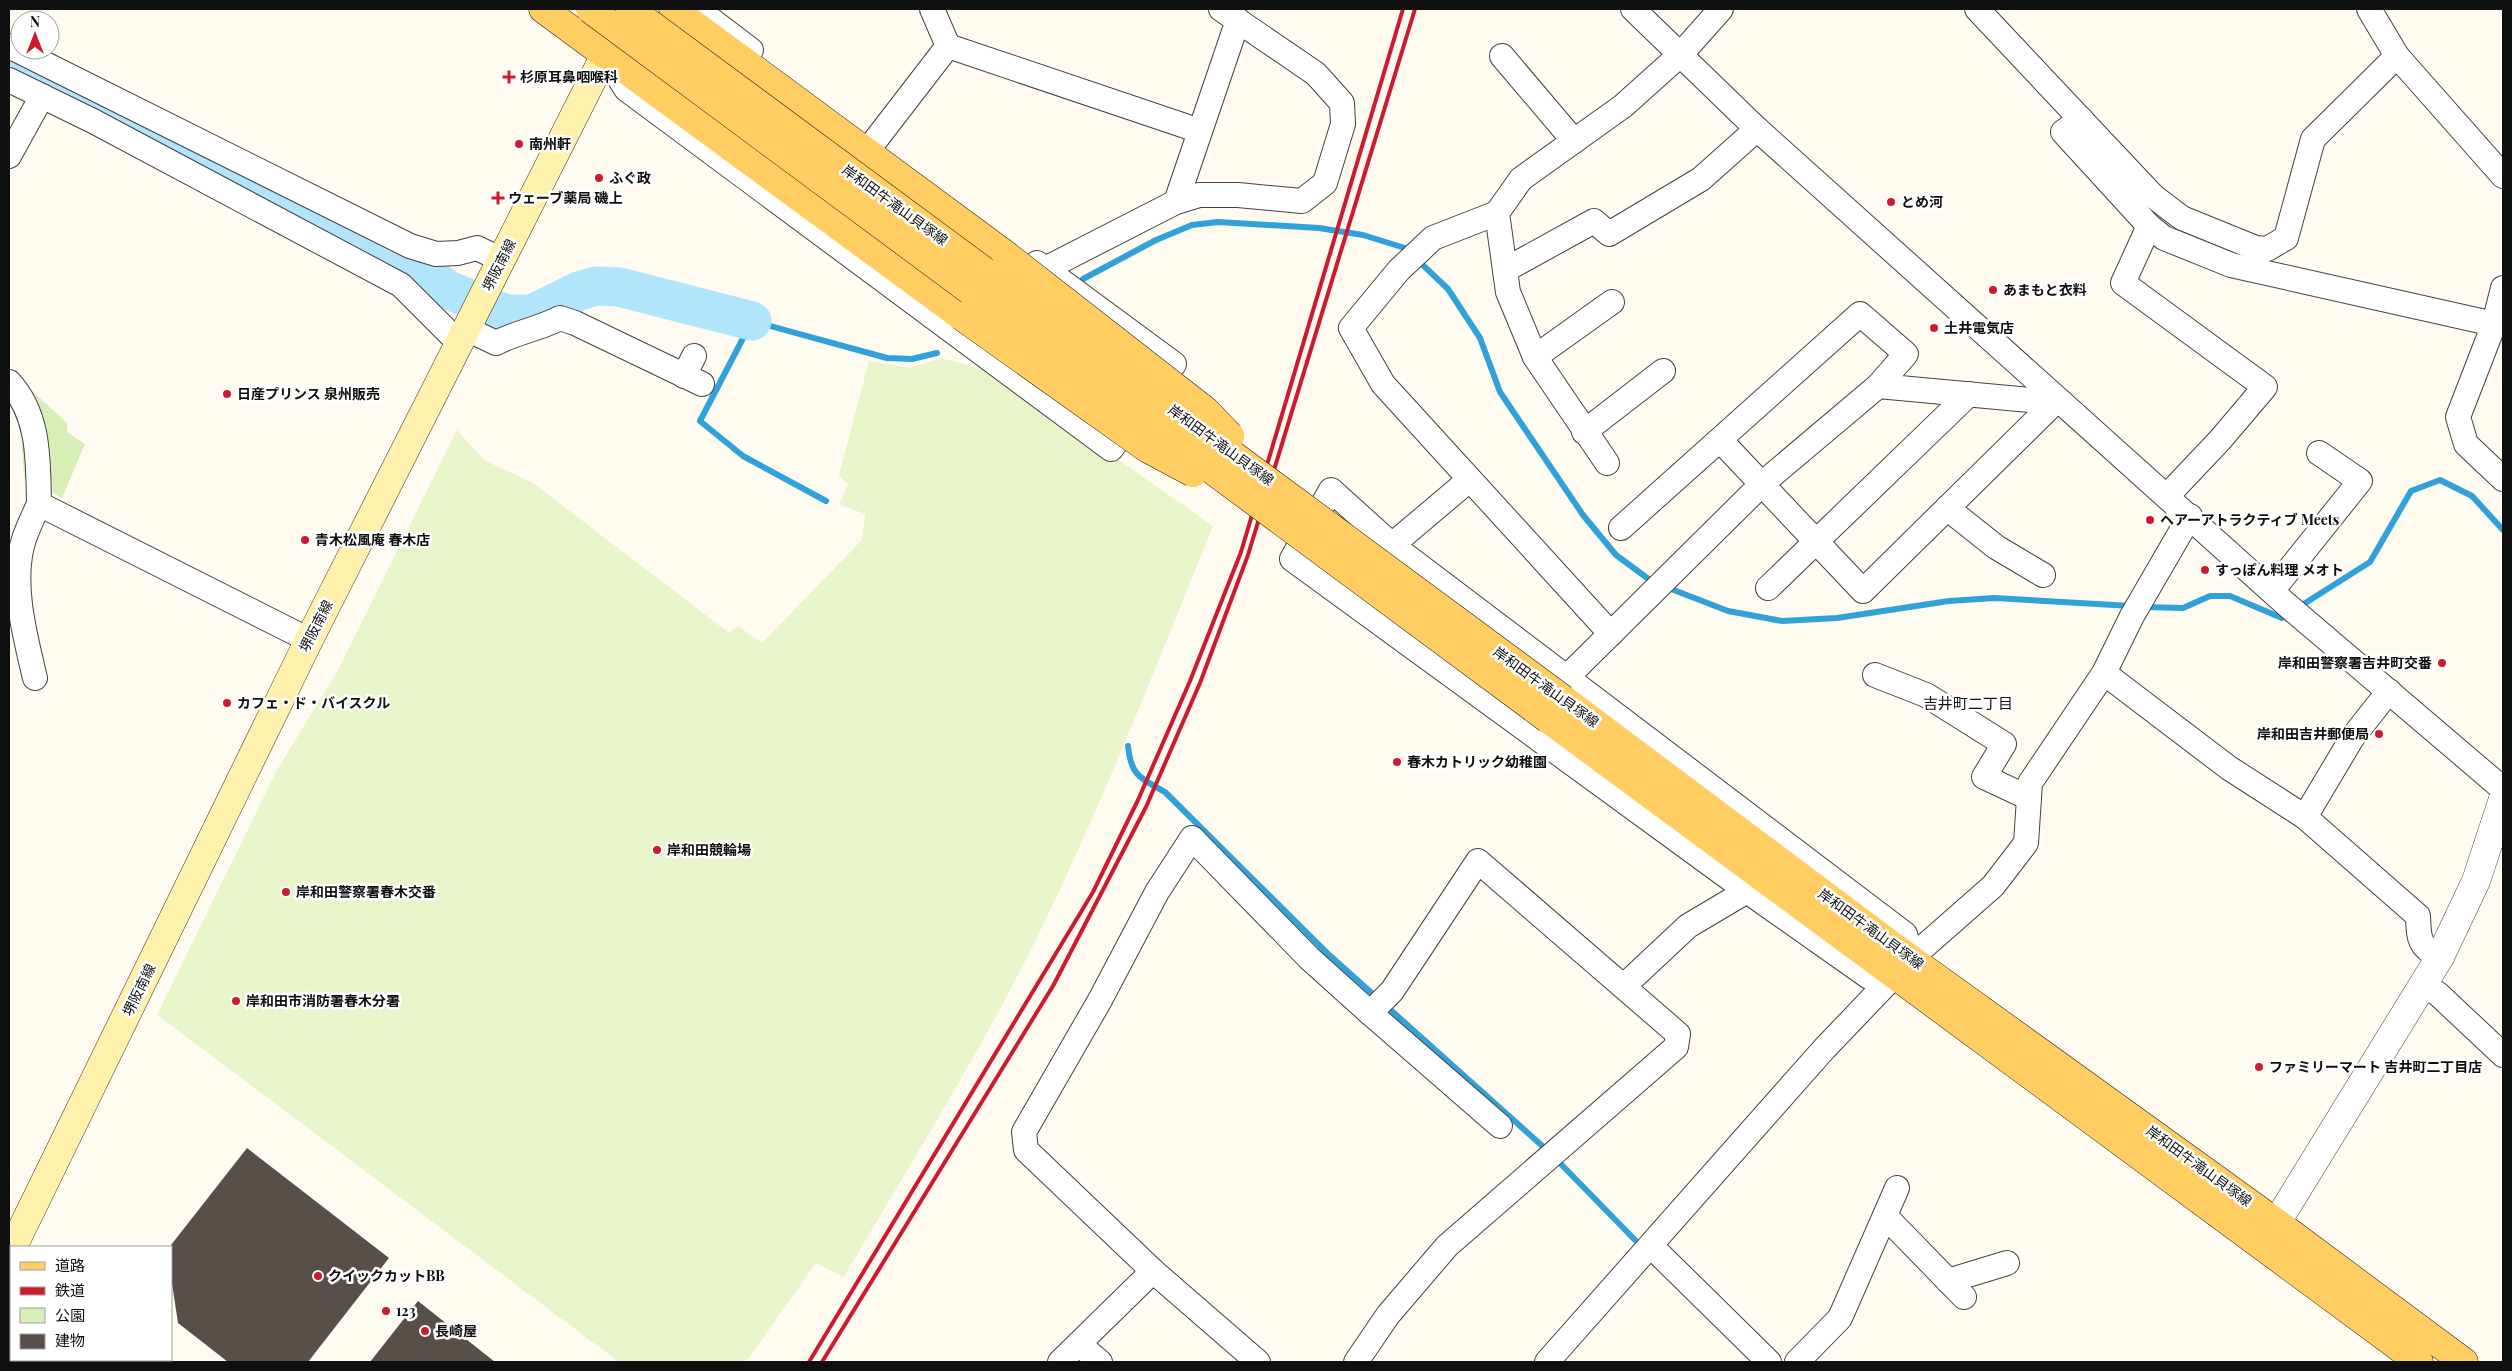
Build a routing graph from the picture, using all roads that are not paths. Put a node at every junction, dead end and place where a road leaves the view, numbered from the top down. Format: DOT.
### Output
graph roads {
  1 [pos="543,9"];
  2 [pos="590,9"];
  3 [pos="629,9"];
  4 [pos="673,9"];
  5 [pos="697,9"];
  6 [pos="932,9"];
  7 [pos="1633,9"];
  8 [pos="1721,9"];
  9 [pos="1977,9"];
  10 [pos="2369,9"];
  11 [pos="1230,14"];
  12 [pos="9,46"];
  13 [pos="948,46"];
  14 [pos="1681,54"];
  15 [pos="605,55"];
  16 [pos="1502,56"];
  17 [pos="2397,56"];
  18 [pos="9,80"];
  19 [pos="106,95"];
  20 [pos="42,96"];
  21 [pos="2080,119"];
  22 [pos="93,121"];
  23 [pos="1757,129"];
  24 [pos="1200,132"];
  25 [pos="1574,141"];
  26 [pos="874,142"];
  27 [pos="9,156"];
  28 [pos="2503,176"];
  29 [pos="1176,202"];
  30 [pos="1497,213"];
  31 [pos="2149,226"];
  32 [pos="500,265"];
  33 [pos="1045,269"];
  34 [pos="1505,270"];
  35 [pos="2503,288"];
  36 [pos="1612,302"];
  37 [pos="2494,324"];
  38 [pos="466,331"];
  39 [pos="1535,357"];
  40 [pos="1663,370"];
  41 [pos="693,372"];
  42 [pos="9,382"];
  43 [pos="1878,386"];
  44 [pos="1968,394"];
  45 [pos="2058,402"];
  46 [pos="1584,432"];
  47 [pos="1720,440"];
  48 [pos="2319,453"];
  49 [pos="1607,463"];
  50 [pos="2503,479"];
  51 [pos="1469,480"];
  52 [pos="1763,483"];
  53 [pos="2167,496"];
  54 [pos="1277,502"];
  55 [pos="39,504"];
  56 [pos="1947,508"];
  57 [pos="2190,516"];
  58 [pos="1621,528"];
  59 [pos="1817,542"];
  60 [pos="1392,545"];
  61 [pos="1414,562"];
  62 [pos="2044,575"];
  63 [pos="1768,588"];
  64 [pos="2272,591"];
  65 [pos="1374,619"];
  66 [pos="1610,634"];
  67 [pos="309,640"];
  68 [pos="2104,672"];
  69 [pos="1875,675"];
  70 [pos="35,678"];
  71 [pos="2389,692"];
  72 [pos="1559,698"];
  73 [pos="2503,789"];
  74 [pos="2029,798"];
  75 [pos="2503,799"];
  76 [pos="2305,817"];
  77 [pos="1747,891"];
  78 [pos="2440,957"];
  79 [pos="1903,967"];
  80 [pos="1625,985"];
  81 [pos="2424,986"];
  82 [pos="1370,1013"];
  83 [pos="2503,1055"];
  84 [pos="1500,1126"];
  85 [pos="1897,1188"];
  86 [pos="1885,1216"];
  87 [pos="2277,1223"];
  88 [pos="12,1246"];
  89 [pos="1651,1246"];
  90 [pos="2262,1246"];
  91 [pos="2007,1263"];
  92 [pos="1153,1271"];
  93 [pos="1079,1344"];
  94 [pos="1810,1358"];
  95 [pos="1060,1362"];
  96 [pos="1100,1362"];
  97 [pos="1258,1362"];
  98 [pos="1356,1362"];
  99 [pos="1547,1362"];
  100 [pos="1769,1362"];
  101 [pos="2419,1362"];
  102 [pos="2464,1362"];
  1 -- 15 [label="main road"];
  2 -- 54 [label="main road, 岸和田牛滝山貝塚線, bridge"];
  3 -- 15 [label="main road, 堺阪南線"];
  3 -- 54 [label="main road, 岸和田牛滝山貝塚線, bridge"];
  4 -- 54 [label="main road, bridge"];
  5 -- 26 [label="street"];
  6 -- 13 [label="street"];
  7 -- 14 [label="street"];
  8 -- 14 [label="street"];
  9 -- 21 [label="street"];
  10 -- 17 [label="street"];
  11 -- 24 [label="street"];
  11 -- 29 [label="street"];
  12 -- 19 [label="street"];
  13 -- 24 [label="street"];
  13 -- 26 [label="street"];
  14 -- 23 [label="street"];
  14 -- 25 [label="street"];
  15 -- 32 [label="main road, 堺阪南線"];
  15 -- 33 [label="street"];
  15 -- 54 [label="main road, bridge"];
  16 -- 25 [label="street"];
  17 -- 21 [label="street"];
  17 -- 28 [label="street"];
  18 -- 20 [label="street"];
  19 -- 22 [label="street"];
  19 -- 32 [label="street"];
  20 -- 22 [label="street"];
  20 -- 27 [label="street"];
  21 -- 31 [label="street"];
  22 -- 38 [label="street"];
  23 -- 34 [label="street"];
  23 -- 45 [label="street"];
  24 -- 29 [label="street"];
  25 -- 30 [label="street"];
  26 -- 33 [label="street"];
  29 -- 33 [label="street"];
  30 -- 34 [label="street"];
  30 -- 51 [label="street"];
  31 -- 37 [label="street"];
  31 -- 53 [label="street"];
  32 -- 38 [label="main road, 堺阪南線"];
  34 -- 39 [label="street"];
  35 -- 37 [label="street"];
  36 -- 39 [label="street"];
  37 -- 50 [label="street"];
  38 -- 41 [label="street"];
  38 -- 67 [label="main road, 堺阪南線"];
  39 -- 46 [label="street"];
  40 -- 46 [label="street"];
  42 -- 55 [label="street"];
  43 -- 44 [label="street"];
  43 -- 47 [label="street"];
  43 -- 52 [label="street"];
  44 -- 45 [label="street"];
  44 -- 59 [label="street"];
  45 -- 53 [label="street"];
  45 -- 56 [label="street"];
  46 -- 49 [label="street"];
  47 -- 52 [label="street"];
  47 -- 58 [label="street"];
  48 -- 64 [label="street"];
  51 -- 60 [label="street"];
  51 -- 66 [label="street"];
  52 -- 59 [label="street"];
  52 -- 66 [label="street"];
  53 -- 57 [label="street"];
  54 -- 72 [label="main road, 岸和田牛滝山貝塚線, bridge"];
  55 -- 67 [label="street"];
  55 -- 70 [label="street"];
  56 -- 59 [label="street"];
  56 -- 62 [label="street"];
  57 -- 64 [label="street"];
  57 -- 68 [label="street"];
  59 -- 63 [label="street"];
  60 -- 61 [label="street"];
  60 -- 65 [label="street"];
  61 -- 65 [label="street"];
  61 -- 72 [label="street"];
  64 -- 71 [label="street"];
  65 -- 77 [label="street"];
  66 -- 72 [label="street"];
  67 -- 88 [label="main road, 堺阪南線"];
  68 -- 74 [label="street"];
  68 -- 76 [label="street"];
  69 -- 74 [label="street"];
  71 -- 73 [label="street"];
  71 -- 76 [label="street"];
  72 -- 79 [label="main road, 岸和田牛滝山貝塚線"];
  74 -- 79 [label="street"];
  75 -- 78 [label="street"];
  76 -- 78 [label="street"];
  77 -- 79 [label="street"];
  77 -- 80 [label="street"];
  78 -- 81 [label="street"];
  79 -- 87 [label="main road, 岸和田牛滝山貝塚線"];
  79 -- 89 [label="street"];
  79 -- 90 [label="main road, 岸和田牛滝山貝塚線"];
  80 -- 82 [label="street"];
  80 -- 98 [label="street"];
  81 -- 83 [label="street"];
  81 -- 87 [label="street"];
  82 -- 84 [label="street"];
  82 -- 92 [label="street"];
  85 -- 86 [label="street"];
  86 -- 91 [label="street"];
  86 -- 94 [label="street"];
  87 -- 90 [label="street"];
  87 -- 102 [label="main road, 岸和田牛滝山貝塚線"];
  89 -- 99 [label="street"];
  89 -- 100 [label="street"];
  90 -- 101 [label="main road, 岸和田牛滝山貝塚線"];
  92 -- 93 [label="street"];
  92 -- 97 [label="street"];
  93 -- 95 [label="street"];
  93 -- 96 [label="street"];
}
